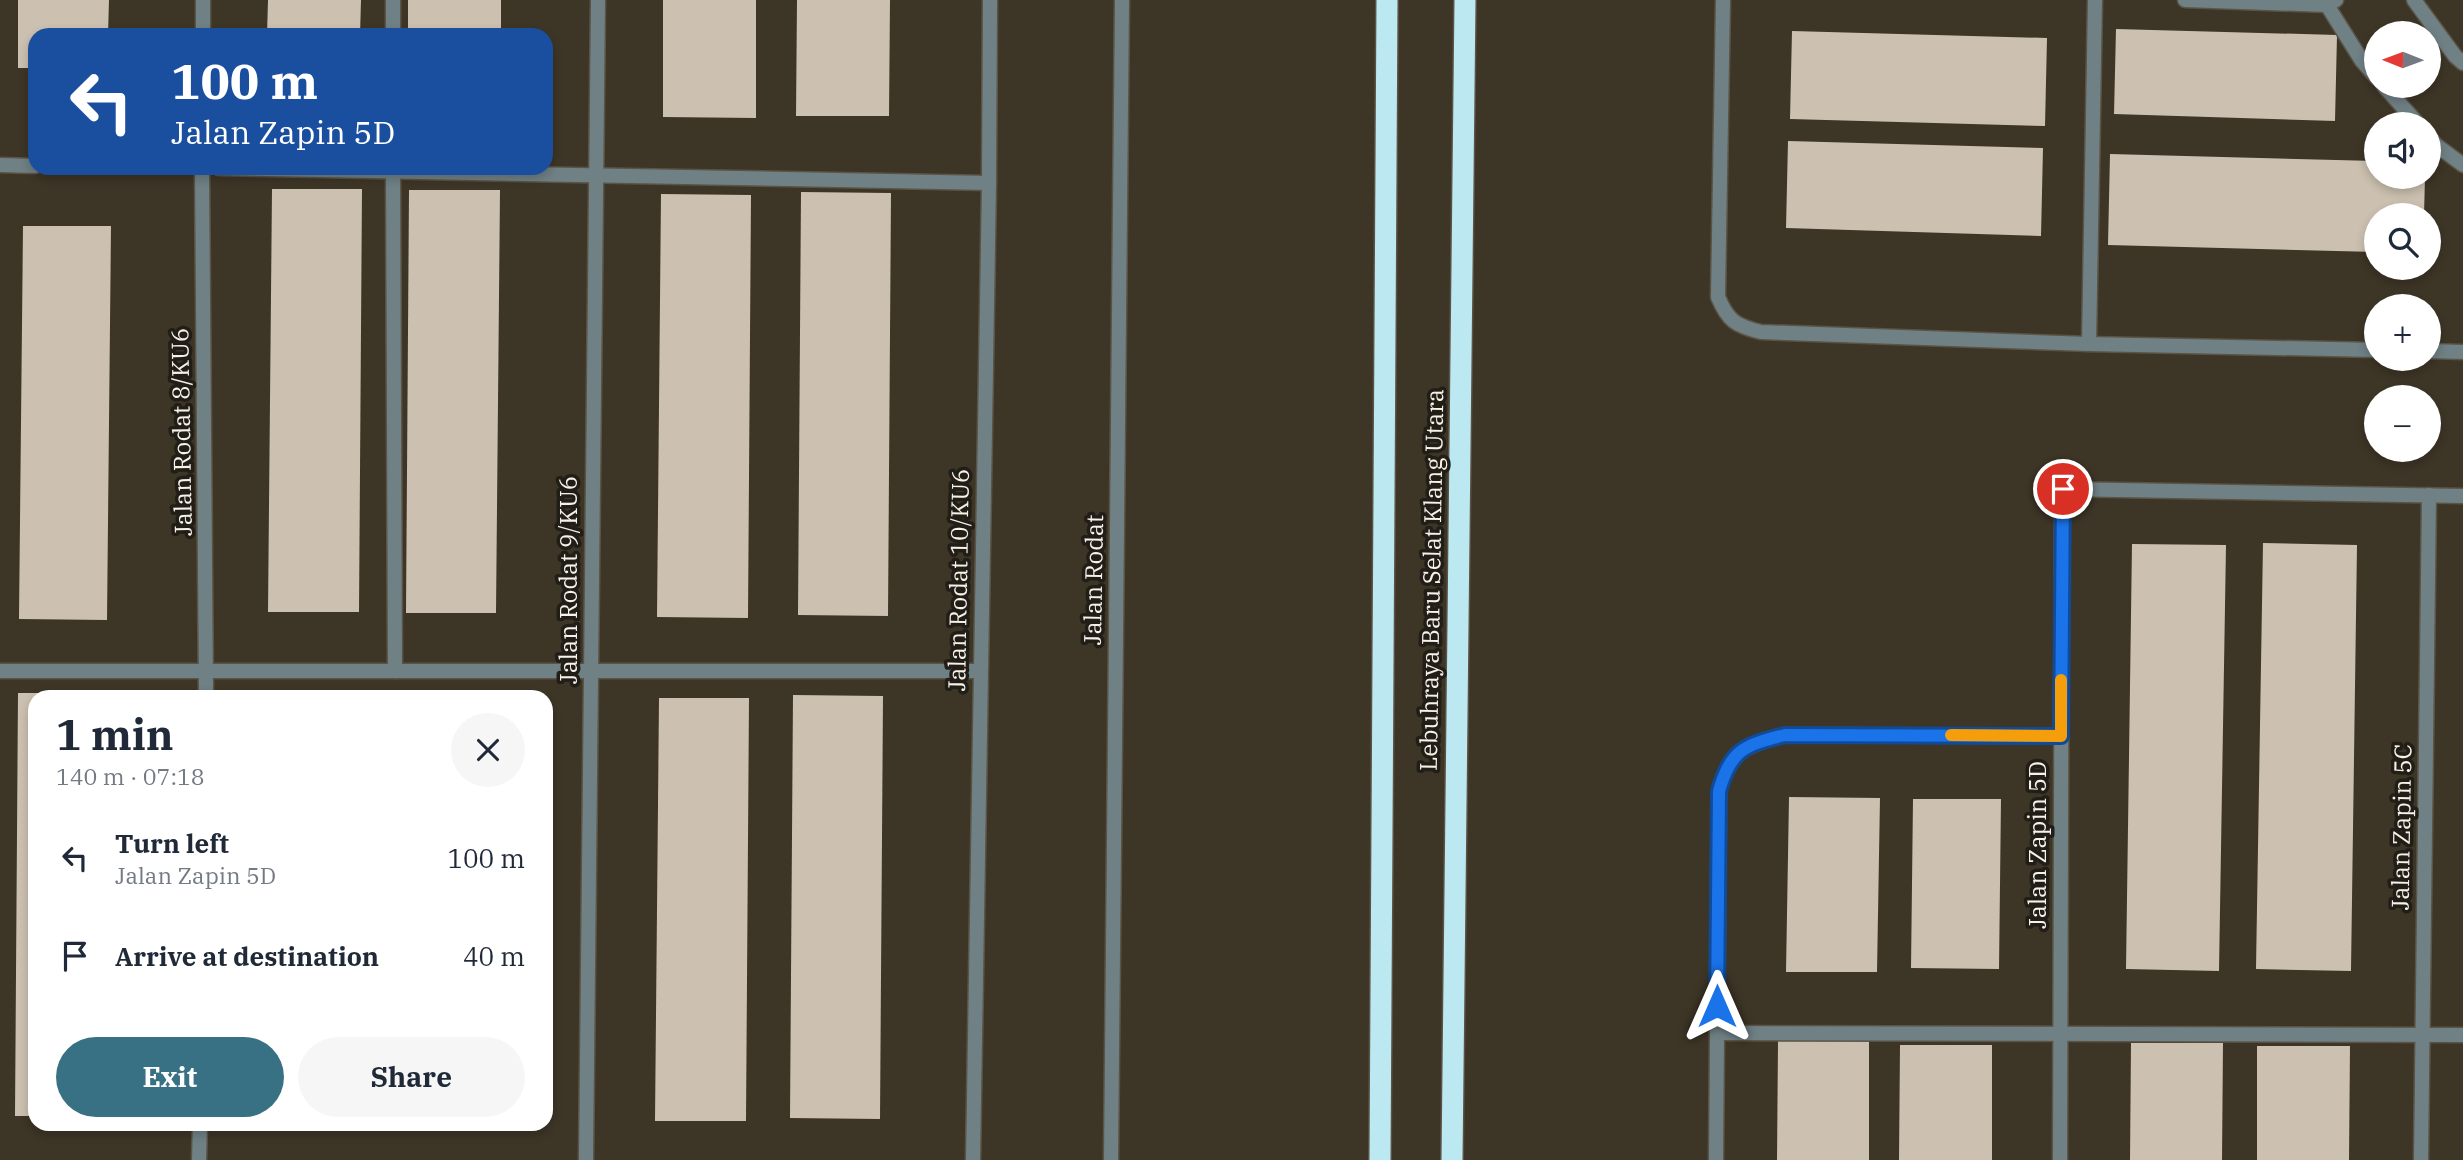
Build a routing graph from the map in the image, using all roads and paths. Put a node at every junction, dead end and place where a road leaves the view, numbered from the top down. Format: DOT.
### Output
graph roads {
  1 [pos="203,0"];
  2 [pos="393,0"];
  3 [pos="598,0"];
  4 [pos="990,0"];
  5 [pos="1122,0"];
  6 [pos="1388,0"];
  7 [pos="1465,0"];
  8 [pos="1723,0"];
  9 [pos="2095,0"];
  10 [pos="2185,0"];
  11 [pos="2414,0"];
  12 [pos="2332,3"];
  13 [pos="203,28"];
  14 [pos="393,28"];
  15 [pos="2364,63"];
  16 [pos="2463,63"];
  17 [pos="2395,98"];
  18 [pos="2407,112"];
  19 [pos="2441,149"];
  20 [pos="2463,164"];
  21 [pos="0,165"];
  22 [pos="28,166"];
  23 [pos="553,174"];
  24 [pos="202,175"];
  25 [pos="393,175"];
  26 [pos="596,175"];
  27 [pos="989,183"];
  28 [pos="2089,344"];
  29 [pos="2364,350"];
  30 [pos="2441,351"];
  31 [pos="2463,352"];
  32 [pos="2429,495"];
  33 [pos="2463,496"];
  34 [pos="0,671"];
  35 [pos="207,671"];
  36 [pos="395,671"];
  37 [pos="592,671"];
  38 [pos="979,671"];
  39 [pos="206,690"];
  40 [pos="2061,736"];
  41 [pos="1717,1033"];
  42 [pos="2060,1034"];
  43 [pos="2423,1035"];
  44 [pos="2463,1035"];
  45 [pos="200,1131"];
  46 [pos="199,1160"];
  47 [pos="586,1160"];
  48 [pos="973,1160"];
  49 [pos="1111,1160"];
  50 [pos="1380,1160"];
  51 [pos="1452,1160"];
  52 [pos="1716,1160"];
  53 [pos="2060,1160"];
  54 [pos="2421,1160"];
  1 -- 13 [label="street"];
  2 -- 14 [label="street"];
  3 -- 26 [label="street, Jalan Rodat 9/KU6"];
  4 -- 27 [label="street, Jalan Rodat 10/KU6"];
  5 -- 49 [label="street, Jalan Rodat"];
  6 -- 50 [label="highway, Lebuhraya Baru Selat Klang Utara"];
  7 -- 51 [label="highway, Lebuhraya Baru Selat Klang Utara"];
  8 -- 28 [label="street"];
  9 -- 28 [label="street"];
  10 -- 12 [label="street"];
  11 -- 16 [label="street"];
  12 -- 15 [label="street"];
  17 -- 18 [label="street"];
  19 -- 20 [label="street"];
  21 -- 22 [label="street"];
  23 -- 26 [label="street"];
  24 -- 35 [label="street, Jalan Rodat 8/KU6"];
  25 -- 36 [label="street"];
  26 -- 27 [label="street"];
  26 -- 37 [label="street, Jalan Rodat 9/KU6"];
  27 -- 38 [label="street, Jalan Rodat 10/KU6"];
  28 -- 29 [label="street"];
  30 -- 31 [label="street"];
  32 -- 33 [label="street"];
  32 -- 40 [label="street, Jalan Zapin 5D"];
  32 -- 43 [label="street, Jalan Zapin 5C"];
  34 -- 35 [label="street"];
  35 -- 36 [label="street"];
  35 -- 39 [label="street, Jalan Rodat 8/KU6"];
  36 -- 37 [label="street"];
  37 -- 38 [label="street"];
  37 -- 47 [label="street, Jalan Rodat 9/KU6"];
  38 -- 48 [label="street, Jalan Rodat 10/KU6"];
  40 -- 41 [label="street"];
  40 -- 42 [label="street, Jalan Zapin 5D"];
  41 -- 42 [label="street"];
  41 -- 52 [label="street"];
  42 -- 43 [label="street"];
  42 -- 53 [label="street, Jalan Zapin 5D"];
  43 -- 44 [label="street"];
  43 -- 54 [label="street, Jalan Zapin 5C"];
  45 -- 46 [label="street"];
}
